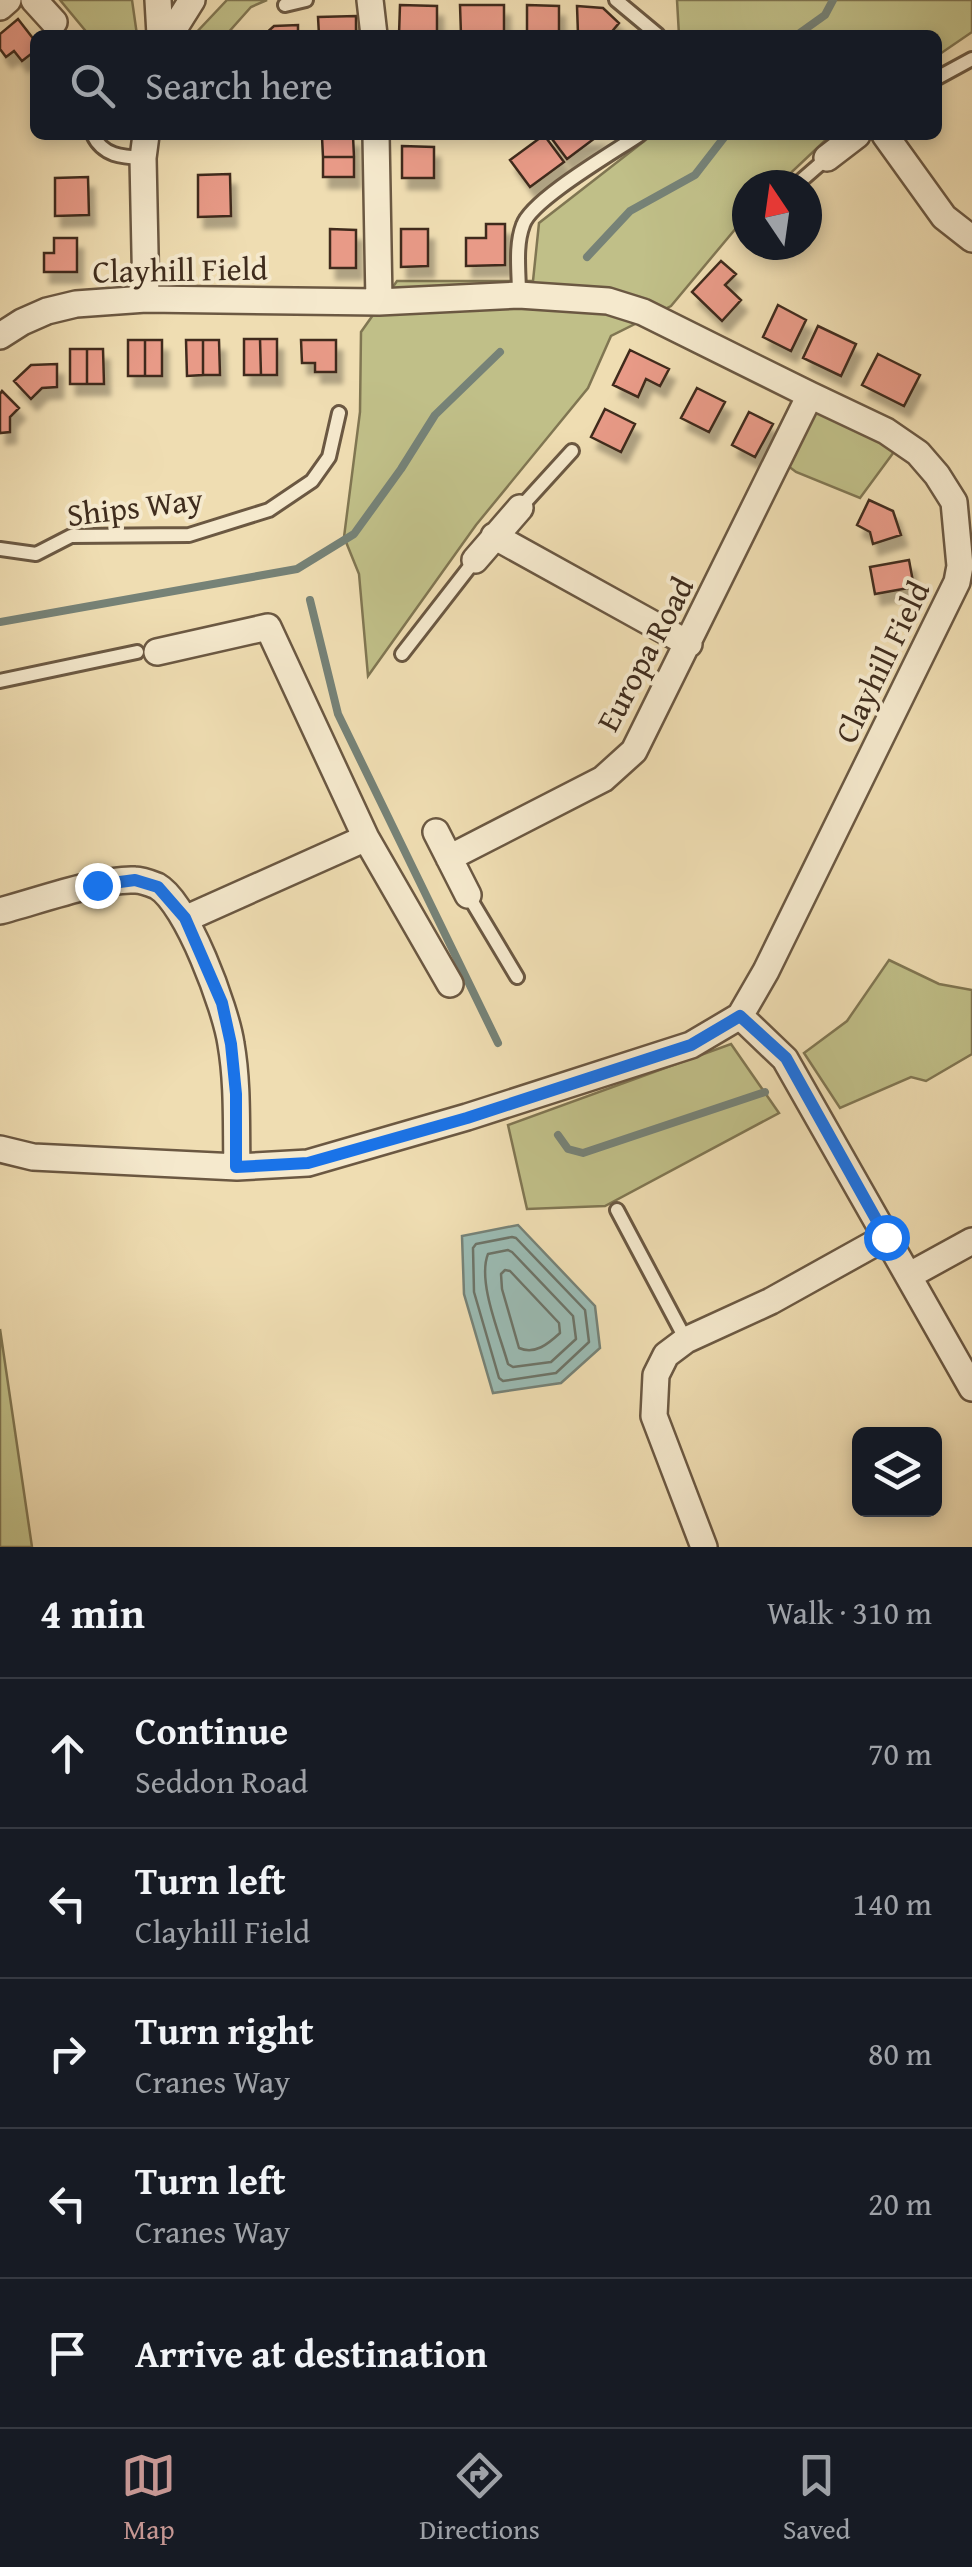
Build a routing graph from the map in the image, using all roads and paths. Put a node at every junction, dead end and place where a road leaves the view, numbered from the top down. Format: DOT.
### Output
graph roads {
  1 [pos="8,0"];
  2 [pos="34,0"];
  3 [pos="158,0"];
  4 [pos="192,0"];
  5 [pos="306,0"];
  6 [pos="370,0"];
  7 [pos="616,0"];
  8 [pos="286,5"];
  9 [pos="0,7"];
  10 [pos="54,22"];
  11 [pos="160,30"];
  12 [pos="173,30"];
  13 [pos="373,30"];
  14 [pos="652,30"];
  15 [pos="972,59"];
  16 [pos="942,75"];
  17 [pos="96,140"];
  18 [pos="376,140"];
  19 [pos="632,140"];
  20 [pos="851,140"];
  21 [pos="889,140"];
  22 [pos="145,147"];
  23 [pos="827,158"];
  24 [pos="813,170"];
  25 [pos="972,239"];
  26 [pos="519,294"];
  27 [pos="146,299"];
  28 [pos="379,302"];
  29 [pos="0,336"];
  30 [pos="810,396"];
  31 [pos="339,413"];
  32 [pos="572,450"];
  33 [pos="963,499"];
  34 [pos="520,508"];
  35 [pos="494,536"];
  36 [pos="0,548"];
  37 [pos="475,560"];
  38 [pos="966,566"];
  39 [pos="689,644"];
  40 [pos="147,652"];
  41 [pos="402,654"];
  42 [pos="0,681"];
  43 [pos="436,832"];
  44 [pos="366,838"];
  45 [pos="450,858"];
  46 [pos="468,895"];
  47 [pos="0,911"];
  48 [pos="185,918"];
  49 [pos="517,977"];
  50 [pos="450,984"];
  51 [pos="740,1016"];
  52 [pos="0,1149"];
  53 [pos="236,1167"];
  54 [pos="616,1210"];
  55 [pos="886,1237"];
  56 [pos="972,1240"];
  57 [pos="910,1275"];
  58 [pos="686,1340"];
  59 [pos="972,1388"];
  60 [pos="704,1547"];
  1 -- 9 [label="street"];
  2 -- 10 [label="street"];
  3 -- 11 [label="street"];
  4 -- 12 [label="street"];
  5 -- 8 [label="lane"];
  6 -- 13 [label="street"];
  7 -- 14 [label="lane"];
  15 -- 16 [label="lane"];
  17 -- 22 [label="lane"];
  18 -- 28 [label="street"];
  19 -- 26 [label="lane"];
  20 -- 23 [label="street"];
  21 -- 25 [label="street"];
  22 -- 27 [label="street"];
  23 -- 24 [label="lane"];
  26 -- 28 [label="street, Clayhill Field"];
  26 -- 30 [label="street, Clayhill Field"];
  27 -- 28 [label="street, Clayhill Field"];
  27 -- 29 [label="street, Clayhill Field"];
  30 -- 33 [label="street, Clayhill Field"];
  30 -- 39 [label="street, Europa Road"];
  31 -- 36 [label="lane, Ships Way"];
  32 -- 34 [label="lane"];
  33 -- 38 [label="street, Clayhill Field"];
  34 -- 35 [label="street"];
  35 -- 37 [label="street"];
  35 -- 39 [label="street"];
  37 -- 41 [label="lane"];
  38 -- 51 [label="street, Clayhill Field"];
  39 -- 45 [label="street, Europa Road"];
  40 -- 42 [label="lane"];
  40 -- 44 [label="street"];
  43 -- 45 [label="street"];
  44 -- 48 [label="street"];
  44 -- 50 [label="street"];
  45 -- 46 [label="street"];
  46 -- 49 [label="lane"];
  47 -- 48 [label="street"];
  48 -- 53 [label="street"];
  51 -- 53 [label="street, Clayhill Field"];
  51 -- 55 [label="street"];
  52 -- 53 [label="street, Clayhill Field"];
  54 -- 58 [label="lane"];
  55 -- 57 [label="street"];
  55 -- 58 [label="street"];
  56 -- 57 [label="street"];
  57 -- 59 [label="street"];
  58 -- 60 [label="street"];
}
